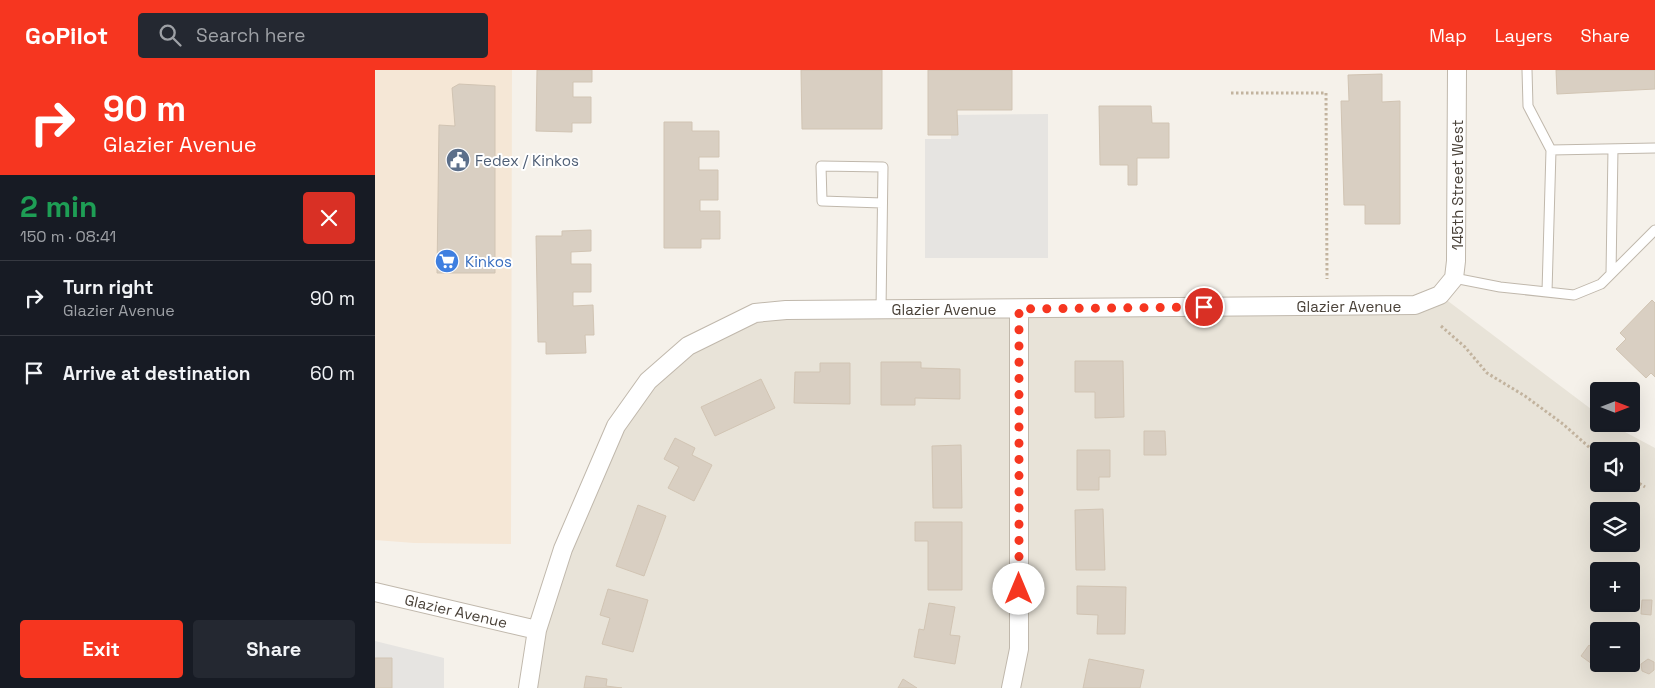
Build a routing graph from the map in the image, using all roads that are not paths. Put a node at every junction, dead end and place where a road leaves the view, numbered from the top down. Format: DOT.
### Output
graph roads {
  1 [pos="1457,70"];
  2 [pos="1527,70"];
  3 [pos="1655,148"];
  4 [pos="1613,149"];
  5 [pos="1551,150"];
  6 [pos="882,202"];
  7 [pos="1655,230"];
  8 [pos="1611,274"];
  9 [pos="1454,278"];
  10 [pos="1547,292"];
  11 [pos="1019,309"];
  12 [pos="881,310"];
  13 [pos="375,592"];
  14 [pos="537,630"];
  15 [pos="528,688"];
  16 [pos="1011,688"];
  1 -- 9 [label="street, 145th Street West"];
  2 -- 5 [label="lane"];
  3 -- 4 [label="lane"];
  4 -- 5 [label="lane"];
  4 -- 8 [label="lane"];
  5 -- 10 [label="lane"];
  6 -- 6 [label="lane"];
  6 -- 12 [label="lane"];
  7 -- 8 [label="lane"];
  8 -- 10 [label="lane"];
  9 -- 10 [label="lane"];
  9 -- 11 [label="street, Glazier Avenue"];
  11 -- 12 [label="street, Glazier Avenue"];
  11 -- 16 [label="street"];
  12 -- 14 [label="street, Glazier Avenue"];
  13 -- 14 [label="street, Glazier Avenue"];
  14 -- 15 [label="street, Glazier Avenue"];
}
